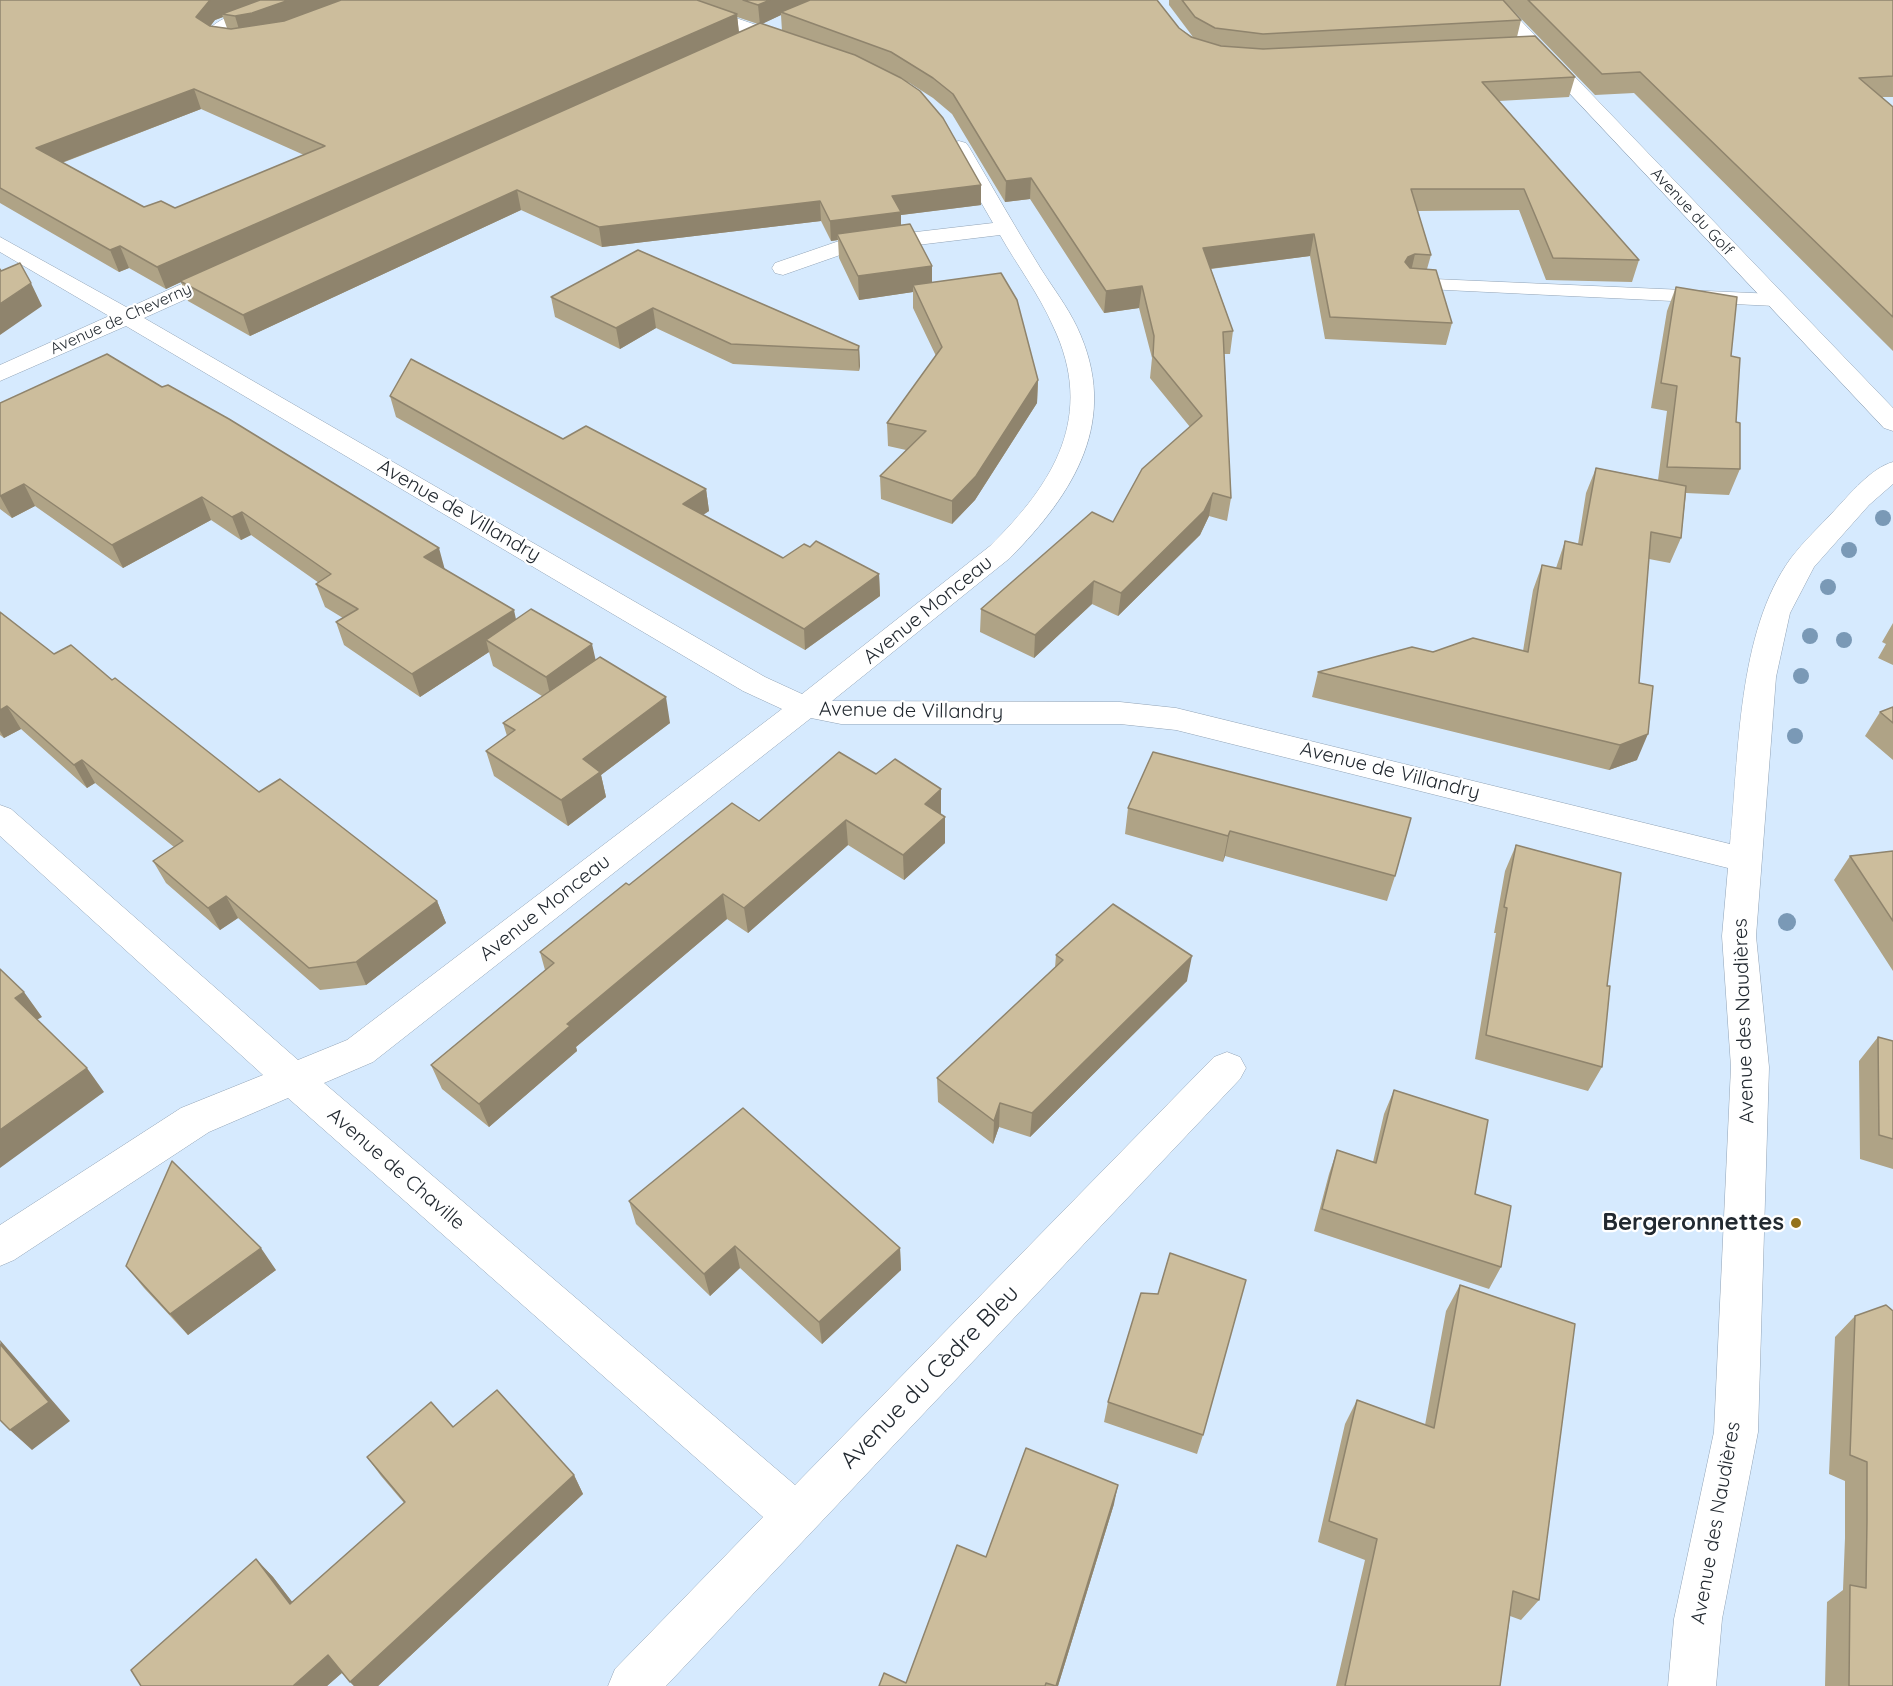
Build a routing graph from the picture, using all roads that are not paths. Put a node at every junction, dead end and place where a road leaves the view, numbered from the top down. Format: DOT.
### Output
graph roads {
  1 [pos="293,0"];
  2 [pos="668,0"];
  3 [pos="1491,0"];
  4 [pos="788,20"];
  5 [pos="761,32"];
  6 [pos="261,40"];
  7 [pos="739,42"];
  8 [pos="1536,47"];
  9 [pos="1512,48"];
  10 [pos="815,51"];
  11 [pos="950,130"];
  12 [pos="1006,228"];
  13 [pos="0,243"];
  14 [pos="247,263"];
  15 [pos="783,268"];
  16 [pos="1411,284"];
  17 [pos="1775,300"];
  18 [pos="127,317"];
  19 [pos="0,374"];
  20 [pos="1893,423"];
  21 [pos="1893,470"];
  22 [pos="805,707"];
  23 [pos="0,817"];
  24 [pos="1745,860"];
  25 [pos="1227,1068"];
  26 [pos="293,1079"];
  27 [pos="0,1247"];
  28 [pos="796,1516"];
  29 [pos="632,1686"];
  30 [pos="1692,1686"];
  1 -- 6 [label="street"];
  2 -- 5 [label="street"];
  3 -- 8 [label="street, Avenue du Golf"];
  4 -- 5 [label="street"];
  5 -- 7 [label="street"];
  5 -- 10 [label="street"];
  8 -- 9 [label="street"];
  8 -- 17 [label="street, Avenue du Golf"];
  11 -- 12 [label="street, Avenue Monceau"];
  12 -- 15 [label="street"];
  12 -- 22 [label="street, Avenue Monceau"];
  13 -- 18 [label="street, Avenue de Villandry"];
  14 -- 18 [label="street, Avenue de Cheverny"];
  16 -- 17 [label="lane"];
  17 -- 20 [label="street, Avenue du Golf"];
  18 -- 19 [label="street, Avenue de Cheverny"];
  18 -- 22 [label="street, Avenue de Villandry"];
  21 -- 24 [label="street, Avenue des Naudières"];
  22 -- 24 [label="street, Avenue de Villandry"];
  22 -- 26 [label="street, Avenue Monceau"];
  23 -- 26 [label="street, Avenue de Chaville"];
  24 -- 30 [label="street, Avenue des Naudières"];
  25 -- 28 [label="street, Avenue du Cèdre Bleu"];
  26 -- 27 [label="street, Avenue Monceau"];
  26 -- 28 [label="street, Avenue de Chaville"];
  28 -- 29 [label="street, Avenue du Cèdre Bleu"];
}
